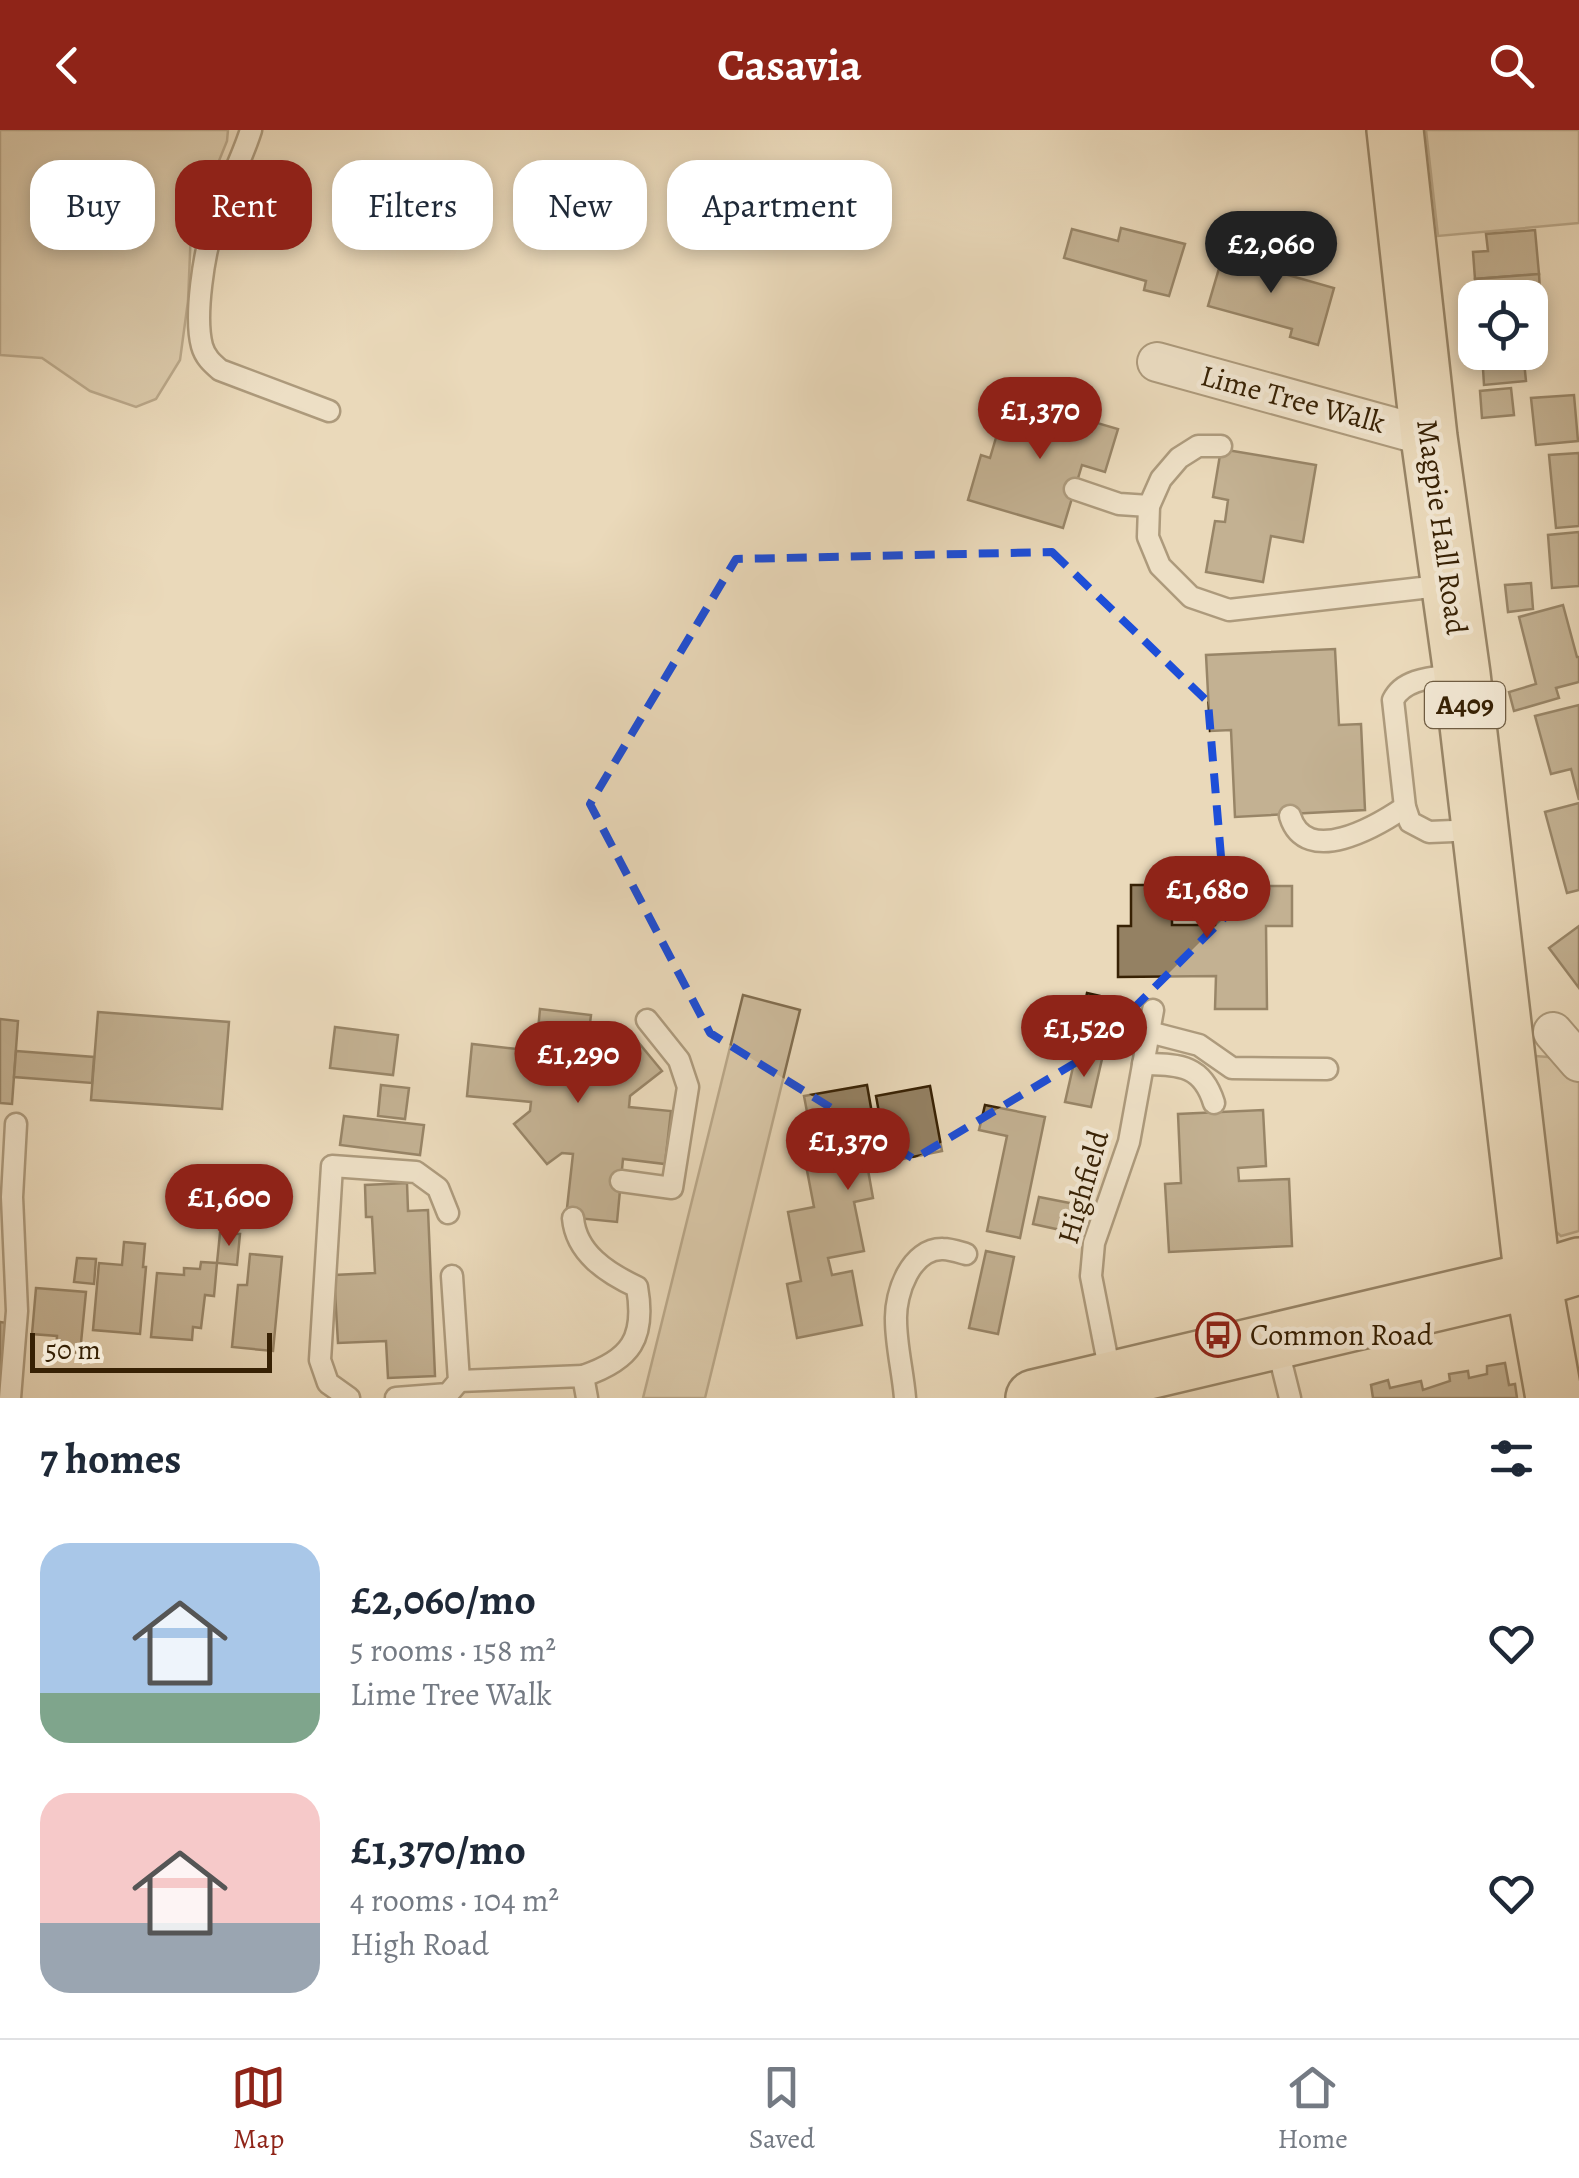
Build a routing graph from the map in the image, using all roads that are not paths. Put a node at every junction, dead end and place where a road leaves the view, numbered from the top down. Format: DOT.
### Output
graph roads {
  1 [pos="251,130"];
  2 [pos="1395,130"];
  3 [pos="1157,362"];
  4 [pos="329,411"];
  5 [pos="1429,437"];
  6 [pos="1221,446"];
  7 [pos="1075,489"];
  8 [pos="1149,506"];
  9 [pos="1450,585"];
  10 [pos="1462,674"];
  11 [pos="1405,807"];
  12 [pos="1290,816"];
  13 [pos="1480,830"];
  14 [pos="1154,1010"];
  15 [pos="647,1020"];
  16 [pos="1149,1032"];
  17 [pos="1553,1032"];
  18 [pos="1579,1062"];
  19 [pos="1143,1064"];
  20 [pos="1327,1069"];
  21 [pos="1214,1102"];
  22 [pos="16,1124"];
  23 [pos="621,1181"];
  24 [pos="448,1212"];
  25 [pos="573,1218"];
  26 [pos="966,1254"];
  27 [pos="1556,1273"];
  28 [pos="452,1276"];
  29 [pos="1276,1341"];
  30 [pos="584,1376"];
  31 [pos="1111,1380"];
  32 [pos="458,1381"];
  33 [pos="10,1398"];
  34 [pos="350,1398"];
  35 [pos="396,1398"];
  36 [pos="587,1398"];
  37 [pos="905,1398"];
  38 [pos="1034,1398"];
  39 [pos="1290,1398"];
  40 [pos="1554,1398"];
  1 -- 4 [label="lane"];
  2 -- 5 [label="main road, Magpie Hall Road / A409"];
  3 -- 5 [label="street, Lime Tree Walk"];
  5 -- 9 [label="main road, Magpie Hall Road / A409"];
  6 -- 8 [label="lane"];
  7 -- 8 [label="lane"];
  8 -- 9 [label="lane"];
  9 -- 10 [label="main road, Magpie Hall Road / A409"];
  10 -- 11 [label="lane"];
  10 -- 13 [label="main road, Magpie Hall Road / A409"];
  11 -- 12 [label="lane"];
  11 -- 13 [label="lane"];
  13 -- 27 [label="main road, Magpie Hall Road / A409"];
  14 -- 16 [label="lane, Highfield"];
  15 -- 23 [label="lane"];
  16 -- 19 [label="lane, Highfield"];
  16 -- 20 [label="lane"];
  17 -- 18 [label="street"];
  19 -- 21 [label="lane"];
  19 -- 31 [label="lane, Highfield"];
  22 -- 33 [label="lane"];
  24 -- 34 [label="lane"];
  25 -- 30 [label="lane"];
  26 -- 37 [label="lane"];
  27 -- 29 [label="main road"];
  27 -- 40 [label="main road, A409"];
  28 -- 32 [label="lane"];
  29 -- 31 [label="main road"];
  29 -- 39 [label="lane"];
  30 -- 32 [label="lane"];
  30 -- 36 [label="lane"];
  31 -- 38 [label="main road"];
  32 -- 35 [label="lane"];
}
